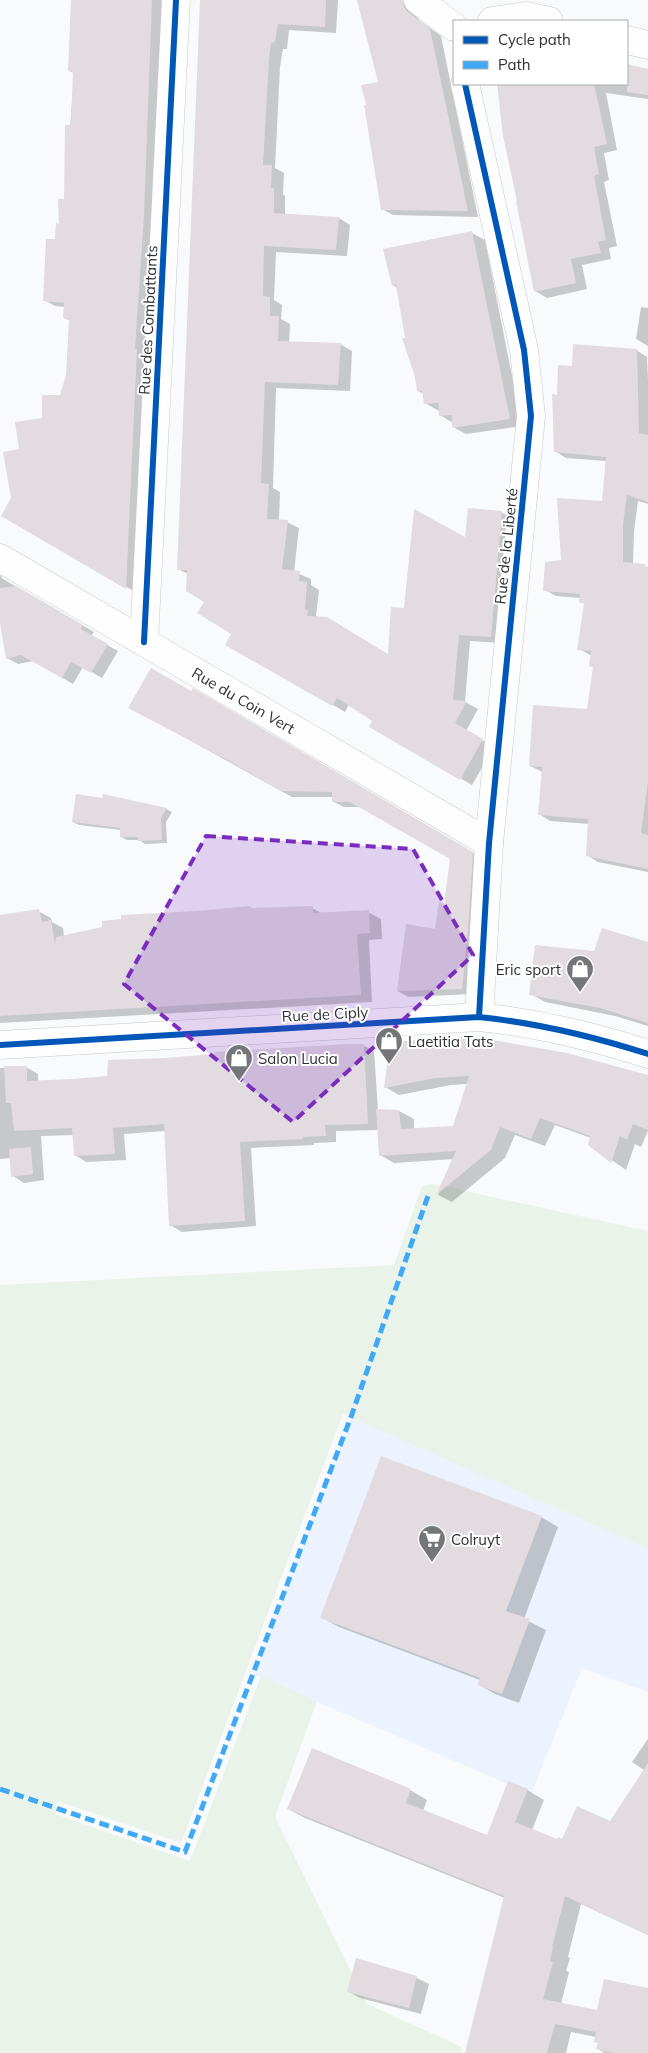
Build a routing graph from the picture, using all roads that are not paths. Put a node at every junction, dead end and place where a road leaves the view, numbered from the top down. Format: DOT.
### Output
graph roads {
  1 [pos="176,0"];
  2 [pos="418,0"];
  3 [pos="534,12"];
  4 [pos="497,20"];
  5 [pos="453,28"];
  6 [pos="628,40"];
  7 [pos="648,45"];
  8 [pos="466,85"];
  9 [pos="0,558"];
  10 [pos="144,642"];
  11 [pos="489,843"];
  12 [pos="479,1017"];
  13 [pos="0,1046"];
  14 [pos="648,1054"];
  1 -- 10 [label="street, Rue des Combattants"];
  2 -- 5 [label="street"];
  3 -- 4 [label="street"];
  6 -- 7 [label="street"];
  8 -- 11 [label="street, Rue de la Liberté"];
  9 -- 10 [label="street, Rue du Coin Vert"];
  10 -- 11 [label="street, Rue du Coin Vert"];
  11 -- 12 [label="street, Rue de la Liberté"];
  12 -- 13 [label="street, Rue de Ciply"];
  12 -- 14 [label="street, Rue de Ciply"];
}
